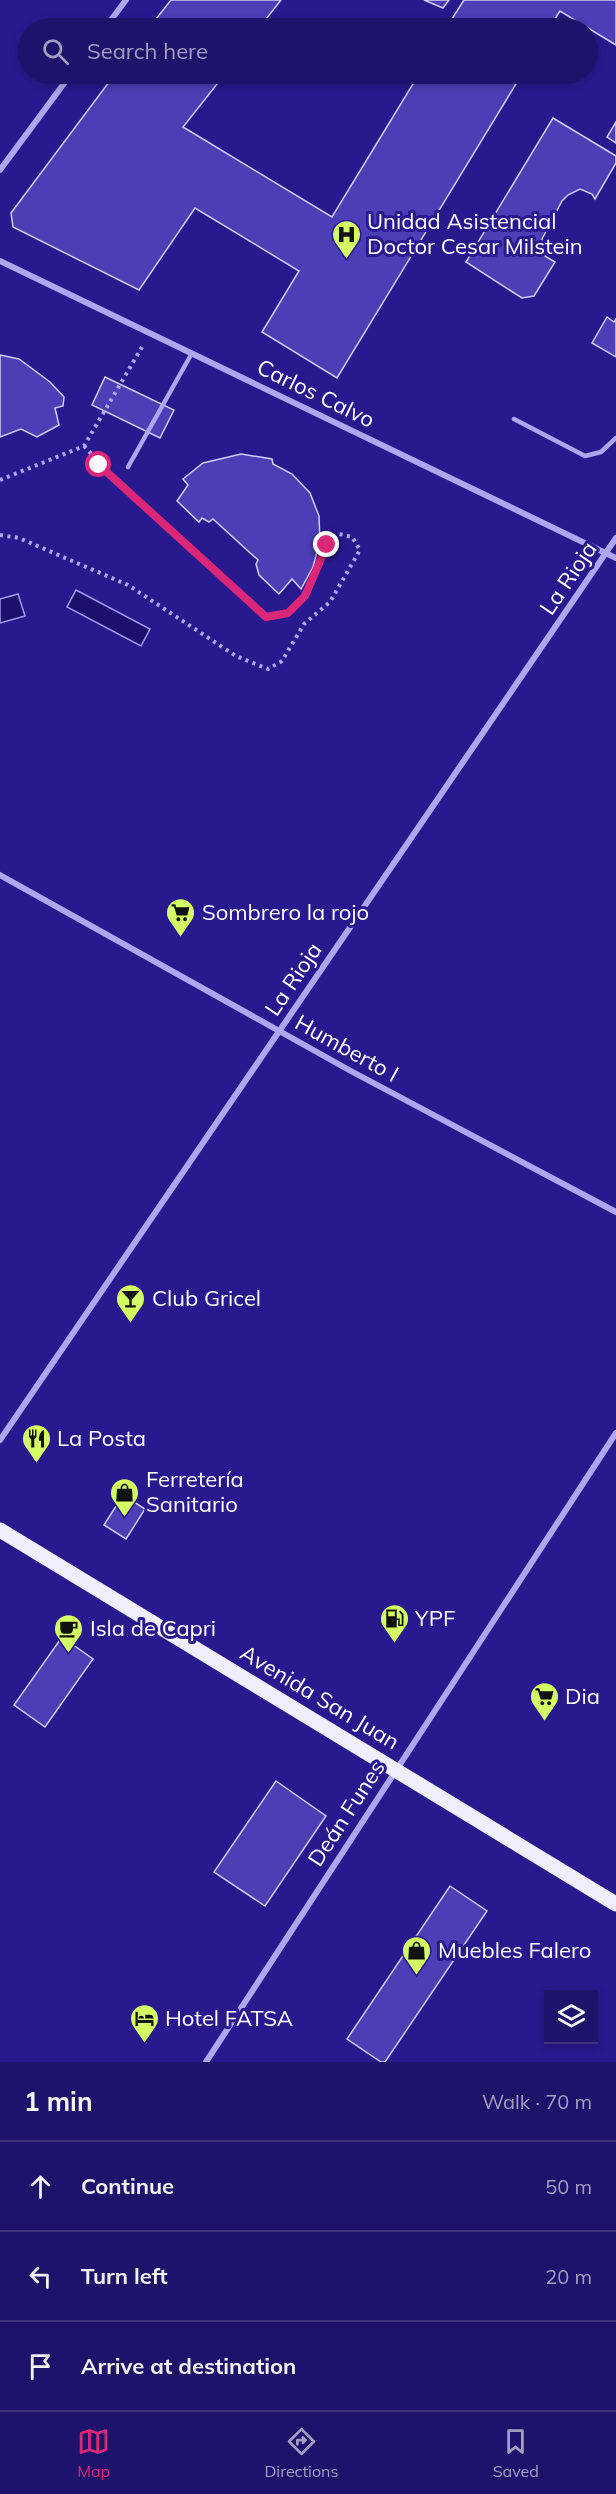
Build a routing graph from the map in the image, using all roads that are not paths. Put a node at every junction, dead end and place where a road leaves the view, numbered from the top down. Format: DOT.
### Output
graph roads {
  1 [pos="126,0"];
  2 [pos="112,18"];
  3 [pos="64,84"];
  4 [pos="0,170"];
  5 [pos="0,261"];
  6 [pos="192,353"];
  7 [pos="514,419"];
  8 [pos="616,438"];
  9 [pos="128,467"];
  10 [pos="616,538"];
  11 [pos="607,553"];
  12 [pos="616,558"];
  13 [pos="0,876"];
  14 [pos="279,1031"];
  15 [pos="616,1212"];
  16 [pos="616,1433"];
  17 [pos="0,1440"];
  18 [pos="0,1530"];
  19 [pos="396,1768"];
  20 [pos="616,1904"];
  21 [pos="206,2062"];
  1 -- 2 [label="street"];
  3 -- 4 [label="street"];
  5 -- 6 [label="street, Carlos Calvo"];
  6 -- 9 [label="lane"];
  6 -- 11 [label="street, Carlos Calvo"];
  7 -- 8 [label="lane"];
  10 -- 11 [label="street, La Rioja"];
  11 -- 12 [label="street, Carlos Calvo"];
  11 -- 14 [label="street, La Rioja"];
  13 -- 14 [label="street, Humberto I"];
  14 -- 15 [label="street, Humberto I"];
  14 -- 17 [label="street, La Rioja"];
  16 -- 19 [label="street, Deán Funes"];
  18 -- 19 [label="main road, Avenida San Juan"];
  19 -- 20 [label="main road, Avenida San Juan"];
  19 -- 21 [label="street, Deán Funes"];
}
